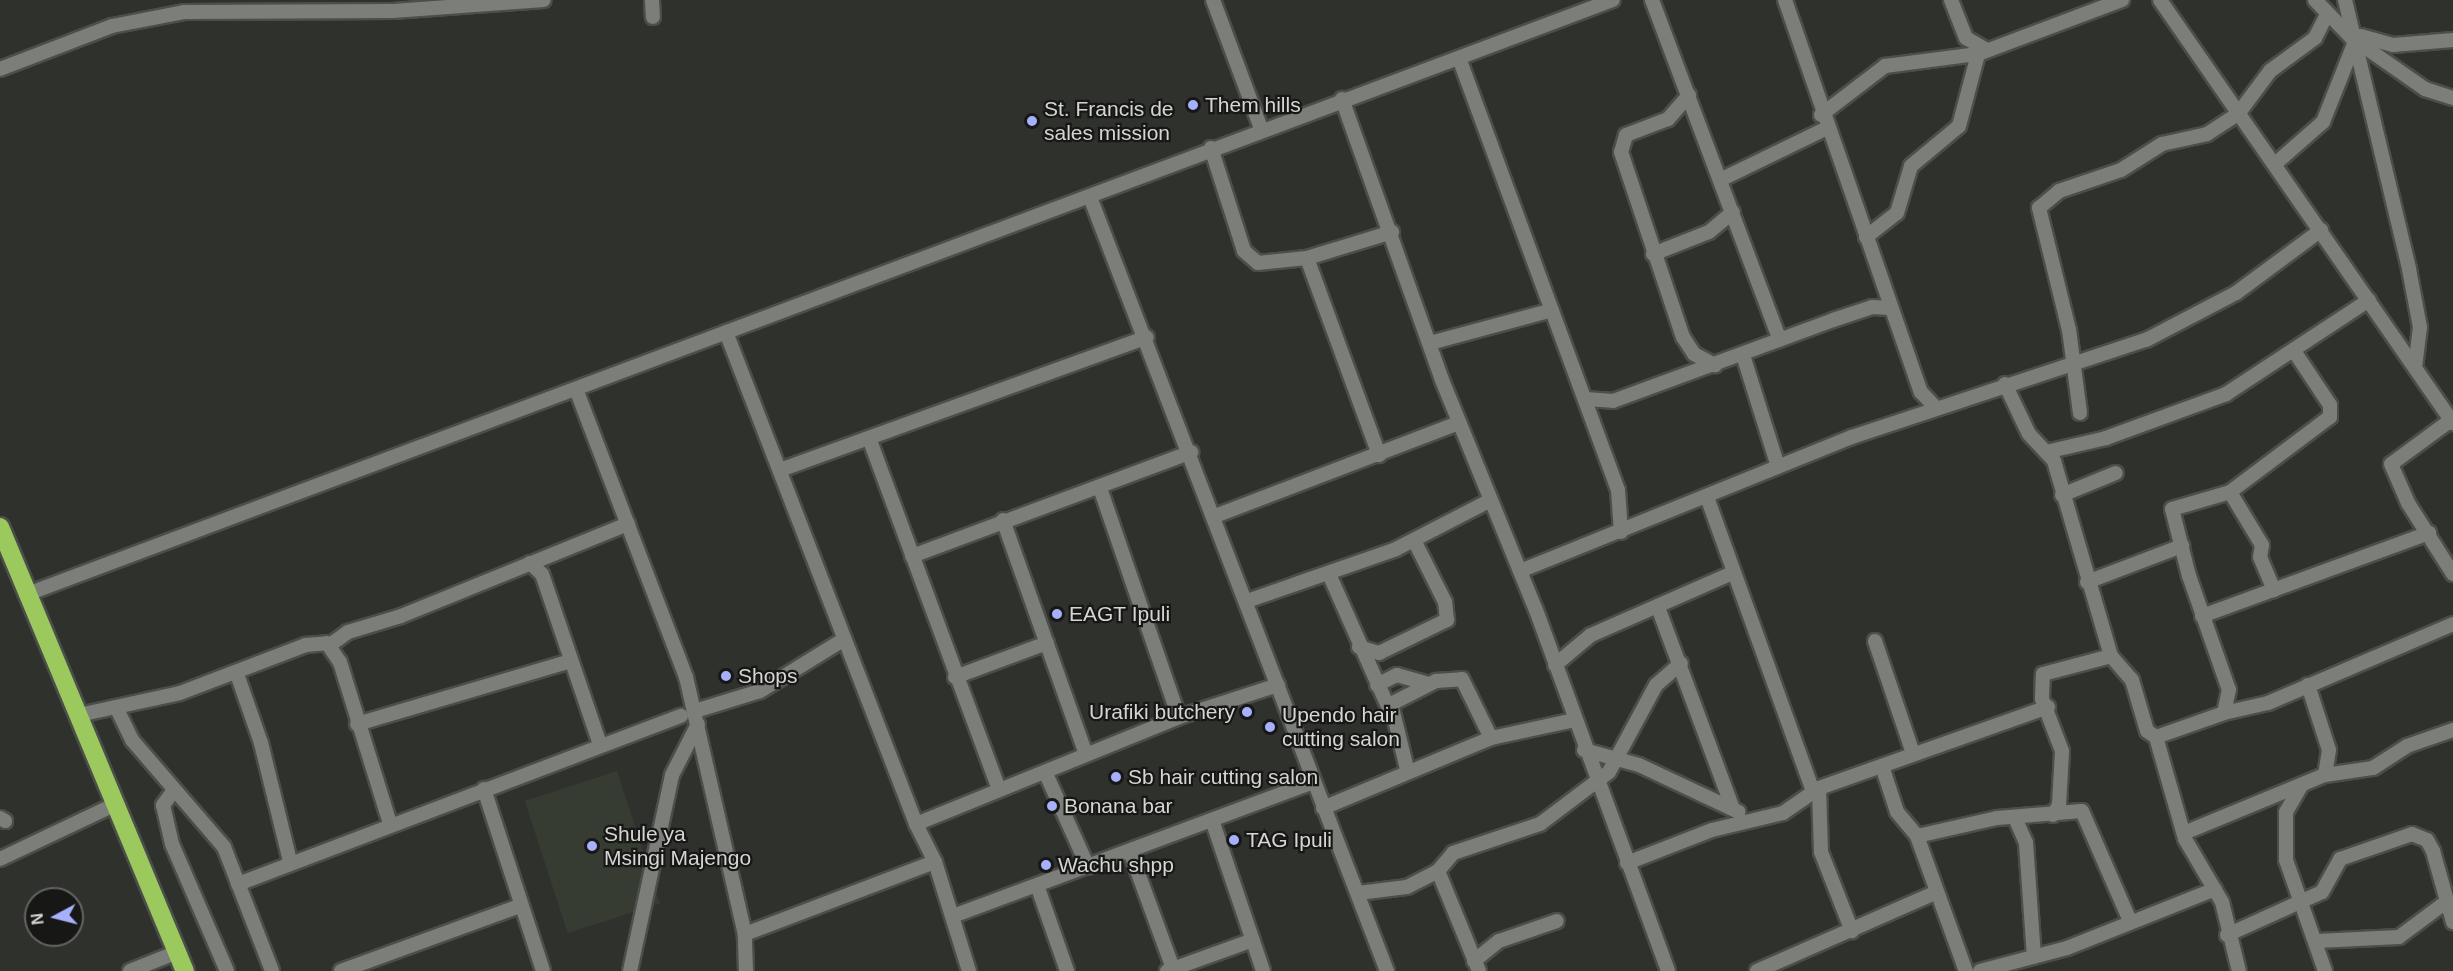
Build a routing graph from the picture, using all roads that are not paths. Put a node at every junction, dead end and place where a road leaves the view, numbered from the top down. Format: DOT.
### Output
graph roads {
  1 [pos="544,0"];
  2 [pos="652,0"];
  3 [pos="1213,0"];
  4 [pos="1613,0"];
  5 [pos="1652,0"];
  6 [pos="1785,0"];
  7 [pos="1951,0"];
  8 [pos="2122,0"];
  9 [pos="2160,0"];
  10 [pos="2315,0"];
  11 [pos="2345,0"];
  12 [pos="2327,14"];
  13 [pos="652,17"];
  14 [pos="2352,38"];
  15 [pos="2453,40"];
  16 [pos="1982,52"];
  17 [pos="1459,58"];
  18 [pos="0,69"];
  19 [pos="1689,95"];
  20 [pos="2453,98"];
  21 [pos="1342,99"];
  22 [pos="2238,114"];
  23 [pos="1823,122"];
  24 [pos="1262,131"];
  25 [pos="1211,148"];
  26 [pos="2275,164"];
  27 [pos="1722,179"];
  28 [pos="1090,197"];
  29 [pos="1733,212"];
  30 [pos="2322,230"];
  31 [pos="1392,232"];
  32 [pos="1866,237"];
  33 [pos="1653,254"];
  34 [pos="1307,258"];
  35 [pos="2369,300"];
  36 [pos="1891,308"];
  37 [pos="1552,310"];
  38 [pos="726,332"];
  39 [pos="1146,337"];
  40 [pos="1780,340"];
  41 [pos="1430,343"];
  42 [pos="1690,350"];
  43 [pos="2294,351"];
  44 [pos="1743,355"];
  45 [pos="2073,364"];
  46 [pos="1715,365"];
  47 [pos="2415,365"];
  48 [pos="1683,377"];
  49 [pos="2005,384"];
  50 [pos="576,389"];
  51 [pos="1586,399"];
  52 [pos="1608,402"];
  53 [pos="1936,408"];
  54 [pos="2080,413"];
  55 [pos="1594,422"];
  56 [pos="2452,422"];
  57 [pos="1459,423"];
  58 [pos="869,438"];
  59 [pos="1191,452"];
  60 [pos="2046,452"];
  61 [pos="1379,455"];
  62 [pos="1778,467"];
  63 [pos="780,470"];
  64 [pos="2116,473"];
  65 [pos="1100,488"];
  66 [pos="2230,492"];
  67 [pos="2062,495"];
  68 [pos="1707,497"];
  69 [pos="1489,501"];
  70 [pos="1215,516"];
  71 [pos="1003,520"];
  72 [pos="628,524"];
  73 [pos="0,527"];
  74 [pos="1621,532"];
  75 [pos="2429,533"];
  76 [pos="1414,540"];
  77 [pos="2182,546"];
  78 [pos="547,556"];
  79 [pos="912,556"];
  80 [pos="530,563"];
  81 [pos="1520,571"];
  82 [pos="1732,573"];
  83 [pos="542,574"];
  84 [pos="1329,574"];
  85 [pos="2453,574"];
  86 [pos="2087,582"];
  87 [pos="2274,590"];
  88 [pos="30,593"];
  89 [pos="1247,601"];
  90 [pos="1659,610"];
  91 [pos="2202,616"];
  92 [pos="2453,624"];
  93 [pos="843,640"];
  94 [pos="1875,641"];
  95 [pos="1047,643"];
  96 [pos="330,645"];
  97 [pos="1359,647"];
  98 [pos="2111,656"];
  99 [pos="571,661"];
  100 [pos="1681,663"];
  101 [pos="1555,664"];
  102 [pos="237,674"];
  103 [pos="955,677"];
  104 [pos="1429,684"];
  105 [pos="1278,685"];
  106 [pos="2308,685"];
  107 [pos="1377,686"];
  108 [pos="116,707"];
  109 [pos="2048,707"];
  110 [pos="1389,709"];
  111 [pos="2224,713"];
  112 [pos="79,715"];
  113 [pos="681,716"];
  114 [pos="697,717"];
  115 [pos="1179,717"];
  116 [pos="1575,720"];
  117 [pos="357,724"];
  118 [pos="2453,730"];
  119 [pos="2156,737"];
  120 [pos="1491,738"];
  121 [pos="600,744"];
  122 [pos="1584,750"];
  123 [pos="1913,753"];
  124 [pos="1086,754"];
  125 [pos="1615,762"];
  126 [pos="1882,766"];
  127 [pos="1407,769"];
  128 [pos="1046,774"];
  129 [pos="2325,775"];
  130 [pos="1313,782"];
  131 [pos="1594,782"];
  132 [pos="2301,786"];
  133 [pos="484,789"];
  134 [pos="999,789"];
  135 [pos="174,790"];
  136 [pos="1816,790"];
  137 [pos="116,804"];
  138 [pos="1323,808"];
  139 [pos="1733,809"];
  140 [pos="2053,815"];
  141 [pos="2015,818"];
  142 [pos="1212,820"];
  143 [pos="1755,822"];
  144 [pos="390,824"];
  145 [pos="916,824"];
  146 [pos="2184,833"];
  147 [pos="1917,836"];
  148 [pos="1130,851"];
  149 [pos="0,859"];
  150 [pos="290,861"];
  151 [pos="935,862"];
  152 [pos="1627,863"];
  153 [pos="1088,867"];
  154 [pos="1438,871"];
  155 [pos="238,884"];
  156 [pos="1038,888"];
  157 [pos="2215,889"];
  158 [pos="1358,893"];
  159 [pos="1935,893"];
  160 [pos="2299,902"];
  161 [pos="2446,902"];
  162 [pos="520,906"];
  163 [pos="953,916"];
  164 [pos="1557,921"];
  165 [pos="2130,921"];
  166 [pos="2453,922"];
  167 [pos="1852,932"];
  168 [pos="745,934"];
  169 [pos="2227,935"];
  170 [pos="1253,940"];
  171 [pos="2317,941"];
  172 [pos="177,952"];
  173 [pos="2034,957"];
  174 [pos="1792,965"];
  175 [pos="1477,966"];
  176 [pos="2002,968"];
  177 [pos="1172,970"];
  178 [pos="130,971"];
  179 [pos="185,971"];
  180 [pos="227,971"];
  181 [pos="272,971"];
  182 [pos="341,971"];
  183 [pos="543,971"];
  184 [pos="630,971"];
  185 [pos="746,971"];
  186 [pos="969,971"];
  187 [pos="1067,971"];
  188 [pos="1263,971"];
  189 [pos="1387,971"];
  190 [pos="1668,971"];
  191 [pos="1756,971"];
  192 [pos="1966,971"];
  193 [pos="1980,971"];
  194 [pos="2239,971"];
  195 [pos="2325,971"];
  1 -- 18 [label="street"];
  2 -- 13 [label="street"];
  3 -- 24 [label="street"];
  4 -- 17 [label="street"];
  5 -- 19 [label="street"];
  6 -- 23 [label="street"];
  7 -- 16 [label="street"];
  8 -- 16 [label="street"];
  9 -- 22 [label="street"];
  10 -- 12 [label="street"];
  11 -- 14 [label="street"];
  12 -- 14 [label="street"];
  12 -- 22 [label="street"];
  14 -- 15 [label="street"];
  14 -- 20 [label="street"];
  14 -- 26 [label="street"];
  14 -- 47 [label="street"];
  16 -- 23 [label="street"];
  16 -- 32 [label="street"];
  17 -- 21 [label="street"];
  17 -- 37 [label="street"];
  19 -- 27 [label="street"];
  19 -- 33 [label="street"];
  21 -- 24 [label="street"];
  21 -- 31 [label="street"];
  22 -- 26 [label="street"];
  22 -- 45 [label="street"];
  23 -- 27 [label="street"];
  23 -- 32 [label="street"];
  24 -- 25 [label="street"];
  25 -- 28 [label="street"];
  25 -- 34 [label="street"];
  26 -- 30 [label="street"];
  27 -- 29 [label="street"];
  28 -- 38 [label="street"];
  28 -- 39 [label="street"];
  29 -- 33 [label="street"];
  29 -- 40 [label="street"];
  30 -- 35 [label="street"];
  30 -- 45 [label="street"];
  31 -- 34 [label="street"];
  31 -- 41 [label="street"];
  32 -- 36 [label="street"];
  33 -- 42 [label="street"];
  34 -- 61 [label="street"];
  35 -- 43 [label="street"];
  35 -- 47 [label="street"];
  36 -- 40 [label="street"];
  36 -- 53 [label="street"];
  37 -- 41 [label="street"];
  37 -- 51 [label="street"];
  38 -- 50 [label="street"];
  38 -- 63 [label="street"];
  39 -- 58 [label="street"];
  39 -- 59 [label="street"];
  40 -- 44 [label="street"];
  41 -- 57 [label="street"];
  42 -- 46 [label="street"];
  42 -- 48 [label="street"];
  43 -- 60 [label="street"];
  43 -- 66 [label="street"];
  44 -- 46 [label="street"];
  44 -- 62 [label="street"];
  45 -- 49 [label="street"];
  45 -- 54 [label="street"];
  46 -- 48 [label="street"];
  47 -- 56 [label="street"];
  48 -- 52 [label="street"];
  49 -- 53 [label="street"];
  49 -- 60 [label="street"];
  50 -- 72 [label="street"];
  50 -- 88 [label="street"];
  51 -- 52 [label="street"];
  51 -- 55 [label="street"];
  52 -- 55 [label="street"];
  53 -- 62 [label="street"];
  55 -- 74 [label="street"];
  56 -- 75 [label="street"];
  57 -- 61 [label="street"];
  57 -- 69 [label="street"];
  58 -- 63 [label="street"];
  58 -- 79 [label="street"];
  59 -- 65 [label="street"];
  59 -- 70 [label="street"];
  60 -- 67 [label="street"];
  61 -- 70 [label="street"];
  62 -- 68 [label="street"];
  63 -- 93 [label="street"];
  64 -- 67 [label="street"];
  65 -- 71 [label="street"];
  65 -- 115 [label="street"];
  66 -- 77 [label="street"];
  66 -- 87 [label="street"];
  67 -- 86 [label="street"];
  68 -- 74 [label="street"];
  68 -- 82 [label="street"];
  69 -- 76 [label="street"];
  69 -- 81 [label="street"];
  70 -- 89 [label="street"];
  71 -- 79 [label="street"];
  71 -- 95 [label="street"];
  72 -- 78 [label="street"];
  72 -- 114 [label="street"];
  73 -- 88 [label="highway"];
  74 -- 81 [label="street"];
  75 -- 85 [label="street"];
  75 -- 87 [label="street"];
  76 -- 84 [label="street"];
  76 -- 97 [label="street"];
  77 -- 86 [label="street"];
  77 -- 91 [label="street"];
  78 -- 80 [label="street"];
  78 -- 83 [label="street"];
  79 -- 103 [label="street"];
  80 -- 83 [label="street"];
  80 -- 96 [label="street"];
  81 -- 101 [label="street"];
  82 -- 90 [label="street"];
  82 -- 136 [label="street"];
  83 -- 99 [label="street"];
  84 -- 89 [label="street"];
  84 -- 97 [label="street"];
  86 -- 98 [label="street"];
  87 -- 91 [label="street"];
  88 -- 112 [label="highway"];
  89 -- 105 [label="street"];
  90 -- 100 [label="street"];
  90 -- 101 [label="street"];
  91 -- 111 [label="street"];
  92 -- 106 [label="street"];
  93 -- 114 [label="street"];
  93 -- 145 [label="street"];
  94 -- 123 [label="street"];
  95 -- 103 [label="street"];
  95 -- 124 [label="street"];
  96 -- 102 [label="street"];
  96 -- 117 [label="street"];
  97 -- 107 [label="street"];
  98 -- 109 [label="street"];
  98 -- 119 [label="street"];
  99 -- 117 [label="street"];
  99 -- 121 [label="street"];
  100 -- 125 [label="street"];
  100 -- 139 [label="street"];
  101 -- 116 [label="street"];
  102 -- 108 [label="street"];
  102 -- 150 [label="street"];
  103 -- 134 [label="street"];
  104 -- 107 [label="street"];
  104 -- 110 [label="street"];
  104 -- 120 [label="street"];
  105 -- 115 [label="street"];
  105 -- 130 [label="street"];
  106 -- 111 [label="street"];
  106 -- 129 [label="street"];
  107 -- 110 [label="street"];
  108 -- 112 [label="street"];
  108 -- 135 [label="street"];
  109 -- 123 [label="street"];
  109 -- 140 [label="street"];
  110 -- 127 [label="street"];
  111 -- 119 [label="street"];
  112 -- 137 [label="highway"];
  113 -- 121 [label="street"];
  114 -- 168 [label="street"];
  114 -- 184 [label="street"];
  115 -- 124 [label="street"];
  116 -- 120 [label="street"];
  116 -- 122 [label="street"];
  117 -- 144 [label="street"];
  118 -- 129 [label="street"];
  119 -- 146 [label="street"];
  120 -- 127 [label="street"];
  121 -- 133 [label="street"];
  122 -- 125 [label="street"];
  122 -- 131 [label="street"];
  123 -- 126 [label="street"];
  124 -- 128 [label="street"];
  125 -- 131 [label="street"];
  125 -- 139 [label="street"];
  126 -- 136 [label="street"];
  126 -- 147 [label="street"];
  127 -- 138 [label="street"];
  128 -- 134 [label="street"];
  128 -- 153 [label="street"];
  129 -- 132 [label="street"];
  130 -- 138 [label="street"];
  130 -- 142 [label="street"];
  131 -- 152 [label="street"];
  131 -- 154 [label="street"];
  132 -- 146 [label="street"];
  132 -- 160 [label="street"];
  133 -- 144 [label="street"];
  133 -- 162 [label="street"];
  134 -- 145 [label="street"];
  135 -- 155 [label="street"];
  135 -- 180 [label="street"];
  136 -- 143 [label="street"];
  136 -- 167 [label="street"];
  137 -- 149 [label="street"];
  137 -- 172 [label="highway"];
  138 -- 158 [label="street"];
  139 -- 143 [label="street"];
  140 -- 141 [label="street"];
  140 -- 165 [label="street"];
  141 -- 147 [label="street"];
  141 -- 173 [label="street"];
  142 -- 148 [label="street"];
  142 -- 170 [label="street"];
  143 -- 152 [label="street"];
  144 -- 150 [label="street"];
  145 -- 151 [label="street"];
  146 -- 157 [label="street"];
  147 -- 159 [label="street"];
  148 -- 153 [label="street"];
  148 -- 177 [label="street"];
  150 -- 155 [label="street"];
  151 -- 163 [label="street"];
  151 -- 168 [label="street"];
  152 -- 190 [label="street"];
  153 -- 156 [label="street"];
  154 -- 158 [label="street"];
  154 -- 175 [label="street"];
  155 -- 181 [label="street"];
  156 -- 163 [label="street"];
  156 -- 187 [label="street"];
  157 -- 165 [label="street"];
  157 -- 169 [label="street"];
  158 -- 189 [label="street"];
  159 -- 167 [label="street"];
  159 -- 192 [label="street"];
  160 -- 161 [label="street"];
  160 -- 169 [label="street"];
  160 -- 171 [label="street"];
  161 -- 166 [label="street"];
  161 -- 171 [label="street"];
  162 -- 182 [label="street"];
  162 -- 183 [label="street"];
  163 -- 186 [label="street"];
  164 -- 175 [label="street"];
  165 -- 173 [label="street"];
  167 -- 174 [label="street"];
  168 -- 185 [label="street"];
  169 -- 194 [label="street"];
  170 -- 177 [label="street"];
  170 -- 188 [label="street"];
  171 -- 195 [label="street"];
  172 -- 178 [label="street"];
  172 -- 179 [label="highway"];
  173 -- 176 [label="street"];
  174 -- 191 [label="street"];
  176 -- 193 [label="street"];
}
